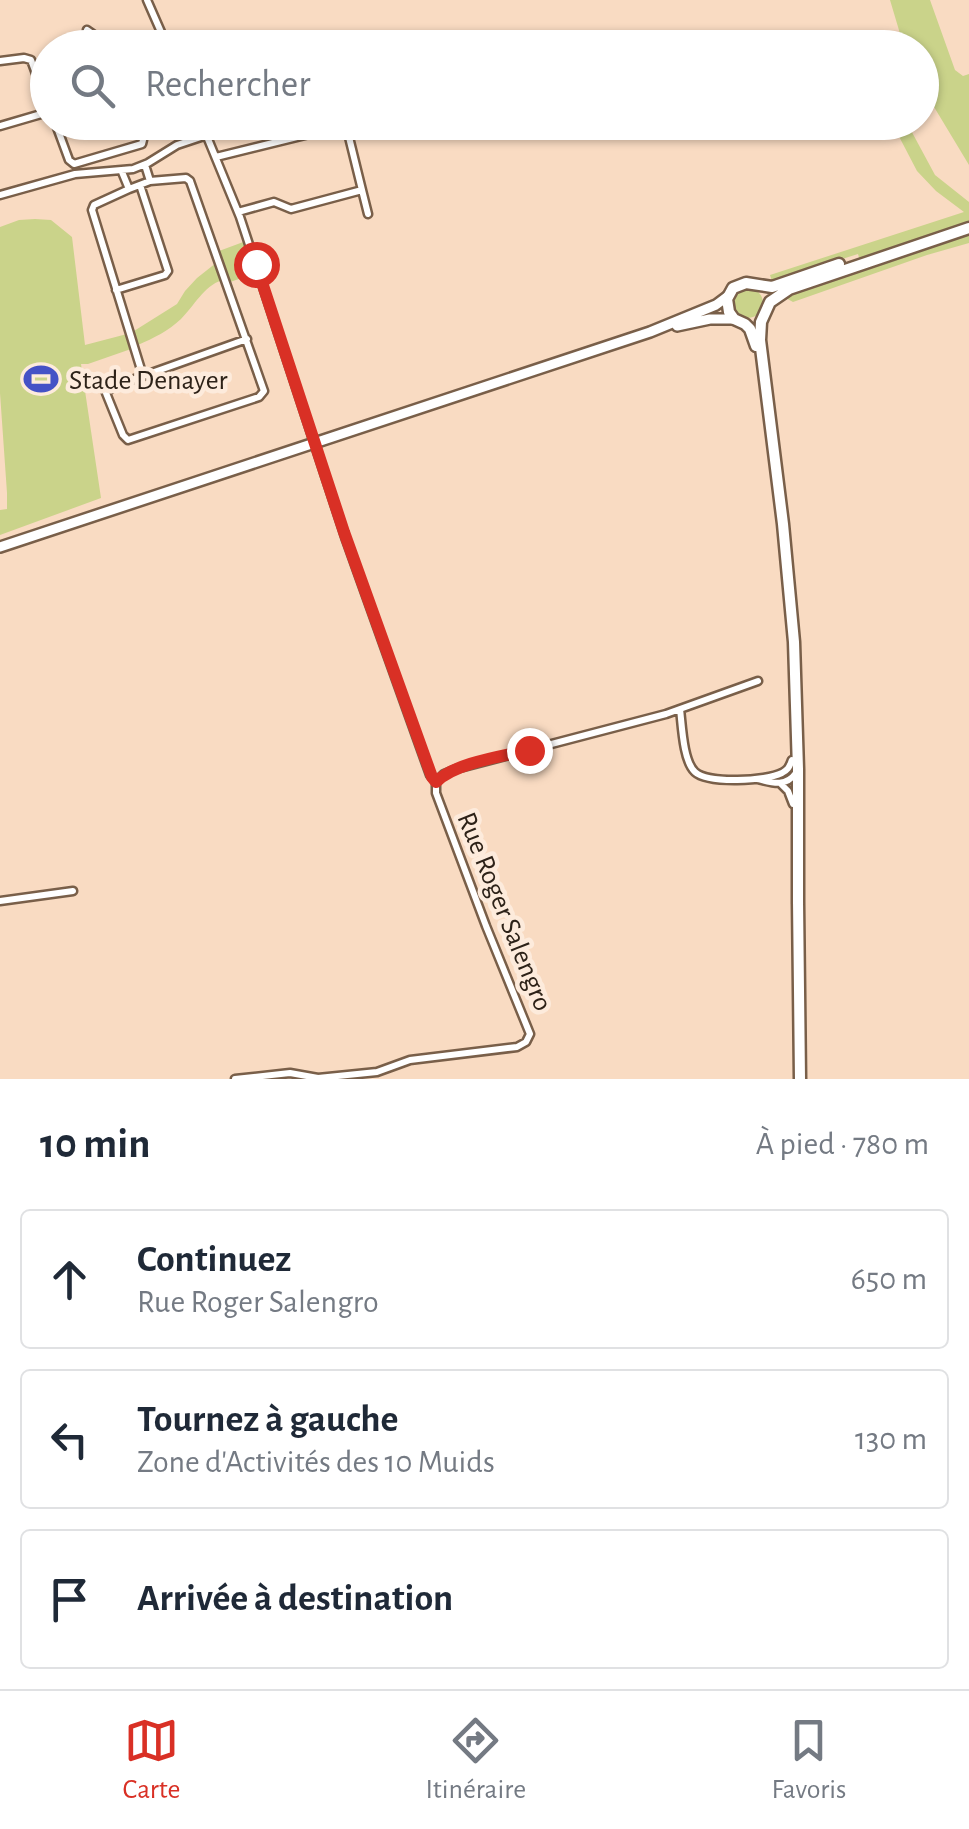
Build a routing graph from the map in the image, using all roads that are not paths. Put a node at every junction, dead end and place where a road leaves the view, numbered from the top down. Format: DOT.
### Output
graph roads {
  1 [pos="148,0"];
  2 [pos="160,30"];
  3 [pos="30,60"];
  4 [pos="0,61"];
  5 [pos="30,115"];
  6 [pos="0,126"];
  7 [pos="62,140"];
  8 [pos="143,140"];
  9 [pos="193,140"];
  10 [pos="209,140"];
  11 [pos="280,140"];
  12 [pos="349,140"];
  13 [pos="216,156"];
  14 [pos="145,165"];
  15 [pos="122,172"];
  16 [pos="150,181"];
  17 [pos="140,184"];
  18 [pos="129,189"];
  19 [pos="362,190"];
  20 [pos="0,196"];
  21 [pos="238,212"];
  22 [pos="368,214"];
  23 [pos="969,228"];
  24 [pos="918,244"];
  25 [pos="758,286"];
  26 [pos="116,290"];
  27 [pos="728,296"];
  28 [pos="765,312"];
  29 [pos="740,321"];
  30 [pos="650,332"];
  31 [pos="247,339"];
  32 [pos="143,376"];
  33 [pos="764,381"];
  34 [pos="316,442"];
  35 [pos="0,547"];
  36 [pos="758,681"];
  37 [pos="680,709"];
  38 [pos="795,773"];
  39 [pos="779,779"];
  40 [pos="436,782"];
  41 [pos="793,804"];
  42 [pos="74,891"];
  43 [pos="0,902"];
  44 [pos="798,904"];
  45 [pos="235,1079"];
  46 [pos="800,1079"];
  1 -- 2 [label="street"];
  3 -- 4 [label="street"];
  5 -- 6 [label="street"];
  7 -- 8 [label="street"];
  9 -- 14 [label="street"];
  10 -- 13 [label="street, Rue Roger Salengro"];
  11 -- 13 [label="street"];
  12 -- 19 [label="street"];
  13 -- 21 [label="street, Rue Roger Salengro"];
  14 -- 15 [label="street"];
  14 -- 16 [label="street"];
  15 -- 18 [label="street"];
  15 -- 20 [label="street"];
  16 -- 17 [label="street"];
  16 -- 31 [label="street"];
  17 -- 18 [label="street"];
  17 -- 26 [label="street"];
  18 -- 26 [label="street"];
  19 -- 21 [label="street"];
  19 -- 22 [label="street"];
  21 -- 34 [label="street, Rue Roger Salengro"];
  23 -- 24 [label="main road"];
  24 -- 25 [label="main road"];
  24 -- 28 [label="main road"];
  25 -- 27 [label="main road"];
  25 -- 28 [label="main road"];
  26 -- 32 [label="street"];
  27 -- 29 [label="main road"];
  27 -- 30 [label="main road"];
  28 -- 29 [label="main road"];
  28 -- 33 [label="main road"];
  29 -- 30 [label="main road"];
  29 -- 33 [label="main road"];
  30 -- 34 [label="main road"];
  31 -- 32 [label="street"];
  31 -- 32 [label="street"];
  33 -- 38 [label="main road"];
  34 -- 35 [label="main road"];
  34 -- 40 [label="street, Rue Roger Salengro"];
  36 -- 37 [label="street"];
  37 -- 39 [label="street"];
  37 -- 40 [label="street"];
  38 -- 39 [label="street"];
  38 -- 39 [label="street"];
  38 -- 41 [label="main road"];
  38 -- 44 [label="main road"];
  39 -- 41 [label="street"];
  40 -- 45 [label="street, Rue Roger Salengro"];
  41 -- 44 [label="main road"];
  42 -- 43 [label="street"];
  44 -- 46 [label="main road"];
}
